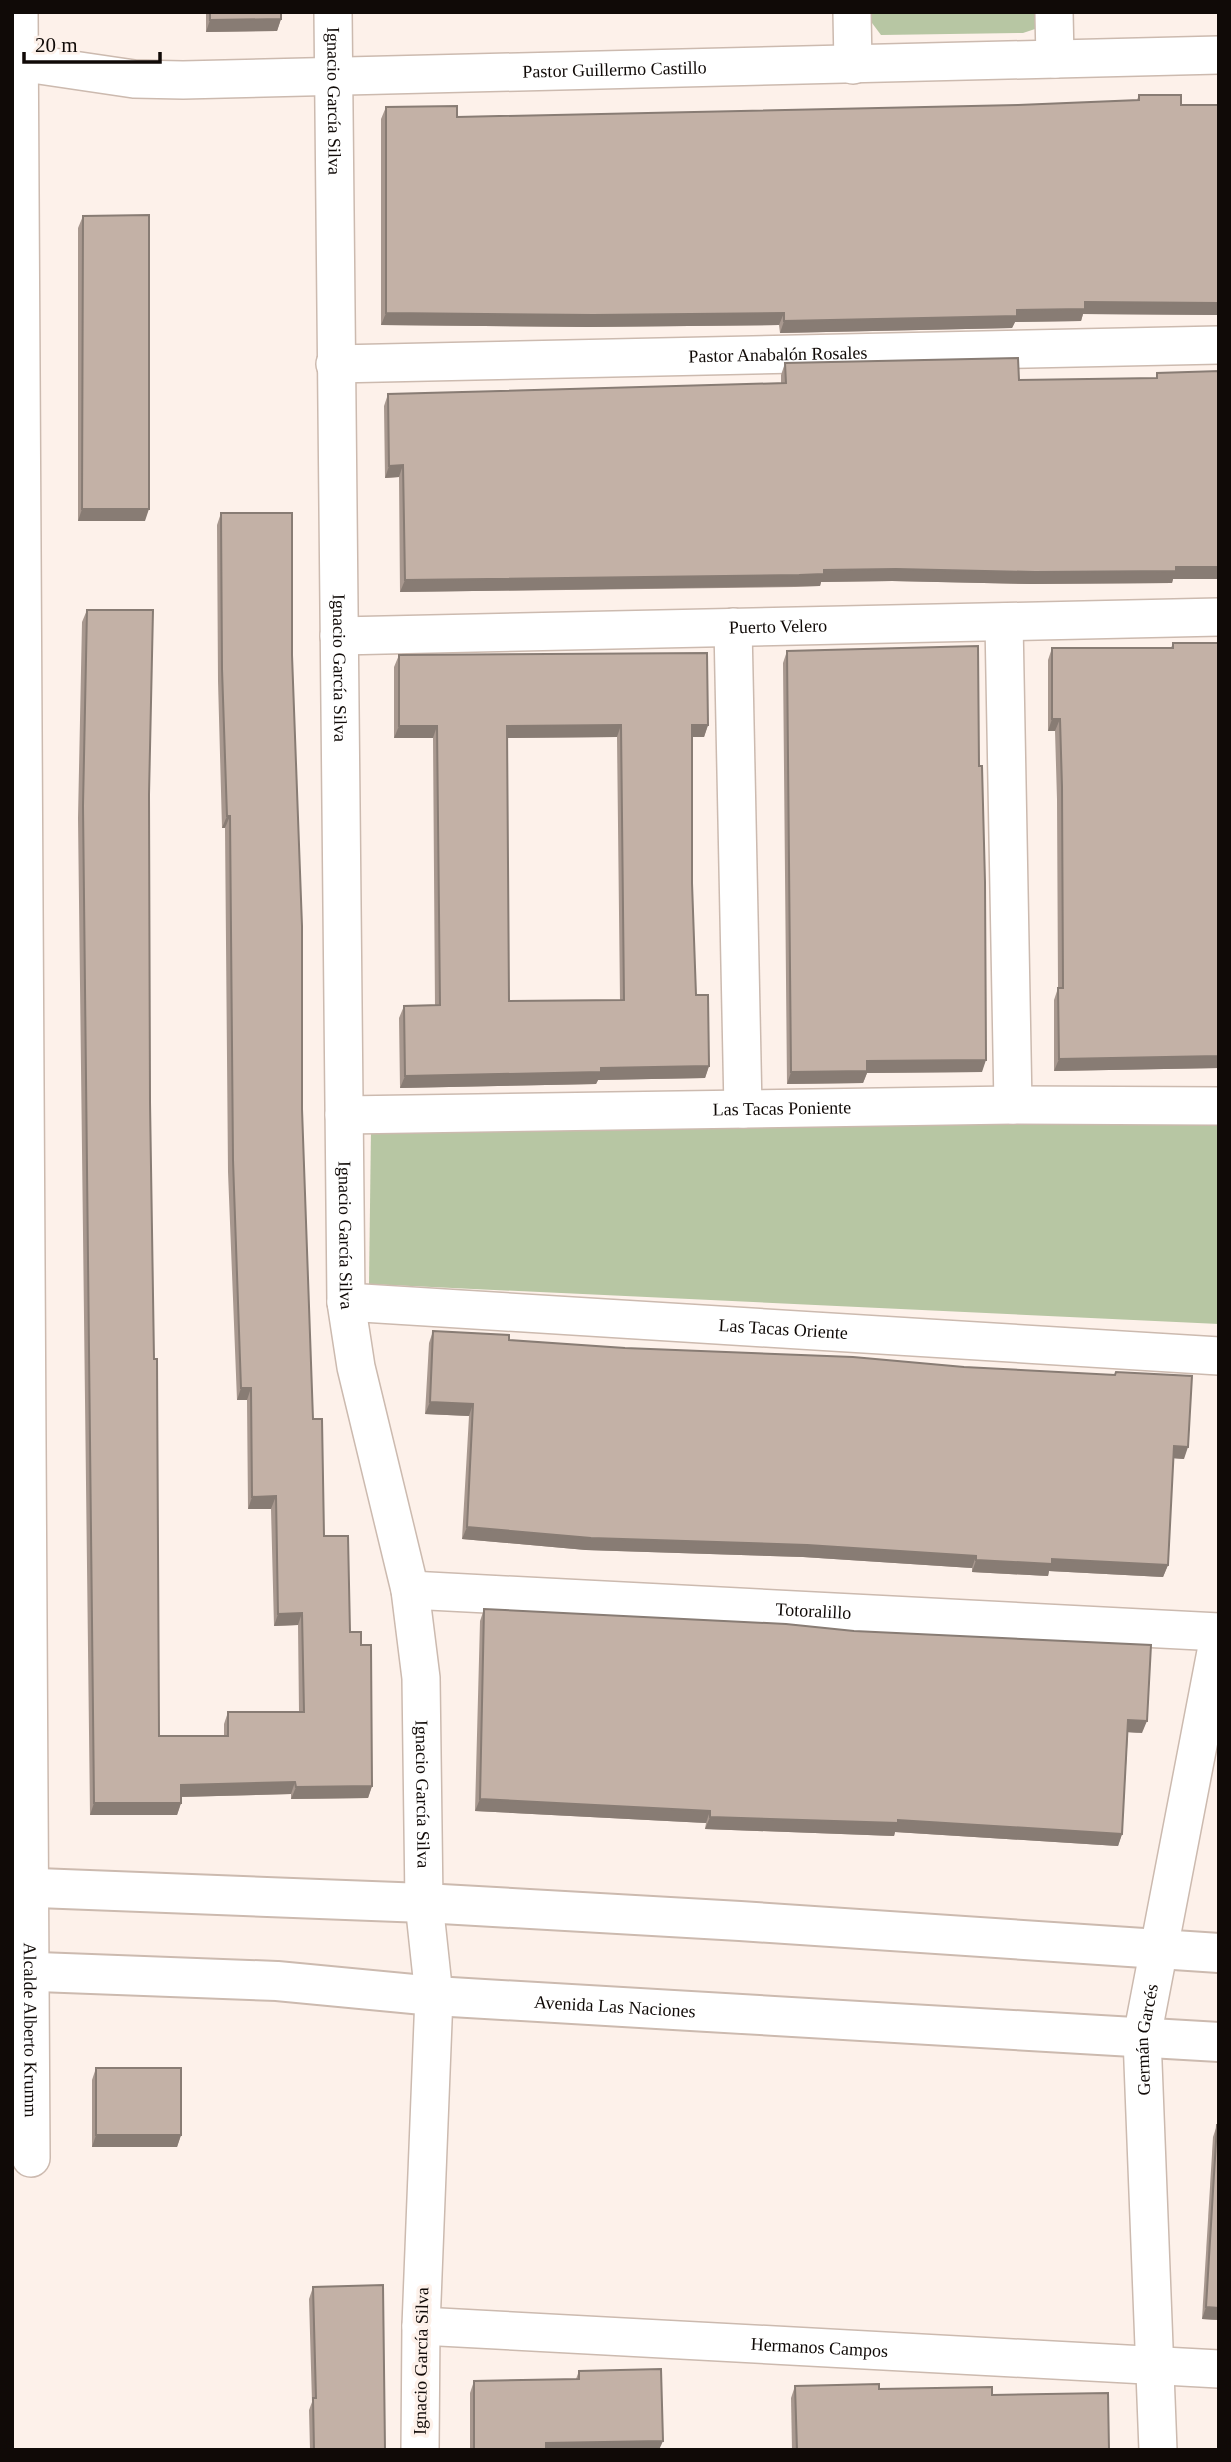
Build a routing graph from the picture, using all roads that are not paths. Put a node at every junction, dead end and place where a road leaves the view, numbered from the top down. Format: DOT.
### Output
graph roads {
  1 [pos="19,12"];
  2 [pos="333,12"];
  3 [pos="852,12"];
  4 [pos="1054,12"];
  5 [pos="1219,55"];
  6 [pos="1055,59"];
  7 [pos="16,61"];
  8 [pos="853,65"];
  9 [pos="334,79"];
  10 [pos="1219,345"];
  11 [pos="335,364"];
  12 [pos="1219,617"];
  13 [pos="1004,622"];
  14 [pos="733,628"];
  15 [pos="339,636"];
  16 [pos="18,726"];
  17 [pos="1013,1105"];
  18 [pos="1219,1106"];
  19 [pos="743,1109"];
  20 [pos="344,1115"];
  21 [pos="346,1302"];
  22 [pos="1219,1356"];
  23 [pos="410,1590"];
  24 [pos="1219,1634"];
  25 [pos="20,1888"];
  26 [pos="424,1903"];
  27 [pos="1160,1949"];
  28 [pos="1219,1953"];
  29 [pos="21,1971"];
  30 [pos="433,1996"];
  31 [pos="1142,2037"];
  32 [pos="1219,2042"];
  33 [pos="31,2158"];
  34 [pos="421,2326"];
  35 [pos="1155,2366"];
  36 [pos="1219,2370"];
  37 [pos="420,2450"];
  38 [pos="1158,2450"];
  1 -- 7 [label="street, Alcalde Alberto Krumm"];
  2 -- 9 [label="street, Ignacio García Silva"];
  3 -- 8 [label="street"];
  4 -- 6 [label="street"];
  5 -- 6 [label="street, Pastor Guillermo Castillo"];
  6 -- 8 [label="street, Pastor Guillermo Castillo"];
  7 -- 9 [label="street, Pastor Guillermo Castillo"];
  7 -- 16 [label="street, Alcalde Alberto Krumm"];
  8 -- 9 [label="street, Pastor Guillermo Castillo"];
  9 -- 11 [label="street, Ignacio García Silva"];
  10 -- 11 [label="street, Pastor Anabalón Rosales"];
  11 -- 15 [label="street, Ignacio García Silva"];
  12 -- 13 [label="street, Puerto Velero"];
  13 -- 14 [label="street, Puerto Velero"];
  13 -- 17 [label="street"];
  14 -- 15 [label="street, Puerto Velero"];
  14 -- 19 [label="street"];
  15 -- 20 [label="street, Ignacio García Silva"];
  16 -- 25 [label="street, Alcalde Alberto Krumm"];
  17 -- 18 [label="street, Las Tacas Poniente"];
  17 -- 19 [label="street, Las Tacas Poniente"];
  19 -- 20 [label="street, Las Tacas Poniente"];
  20 -- 21 [label="street, Ignacio García Silva"];
  21 -- 22 [label="street, Las Tacas Oriente"];
  21 -- 23 [label="street, Ignacio García Silva"];
  23 -- 24 [label="street, Totoralillo"];
  23 -- 26 [label="street, Ignacio García Silva"];
  24 -- 27 [label="street, Germán Garcés"];
  25 -- 26 [label="street"];
  25 -- 29 [label="street, Alcalde Alberto Krumm"];
  26 -- 27 [label="street"];
  26 -- 30 [label="street, Ignacio García Silva"];
  27 -- 28 [label="street"];
  27 -- 31 [label="street, Germán Garcés"];
  29 -- 30 [label="street, Avenida Las Naciones"];
  29 -- 33 [label="street, Alcalde Alberto Krumm"];
  30 -- 31 [label="street, Avenida Las Naciones"];
  30 -- 34 [label="street, Ignacio García Silva"];
  31 -- 32 [label="street, Avenida Las Naciones"];
  31 -- 35 [label="street, Germán Garcés"];
  34 -- 35 [label="street, Hermanos Campos"];
  34 -- 37 [label="street, Ignacio García Silva"];
  35 -- 36 [label="street, Hermanos Campos"];
  35 -- 38 [label="street, Germán Garcés"];
}
